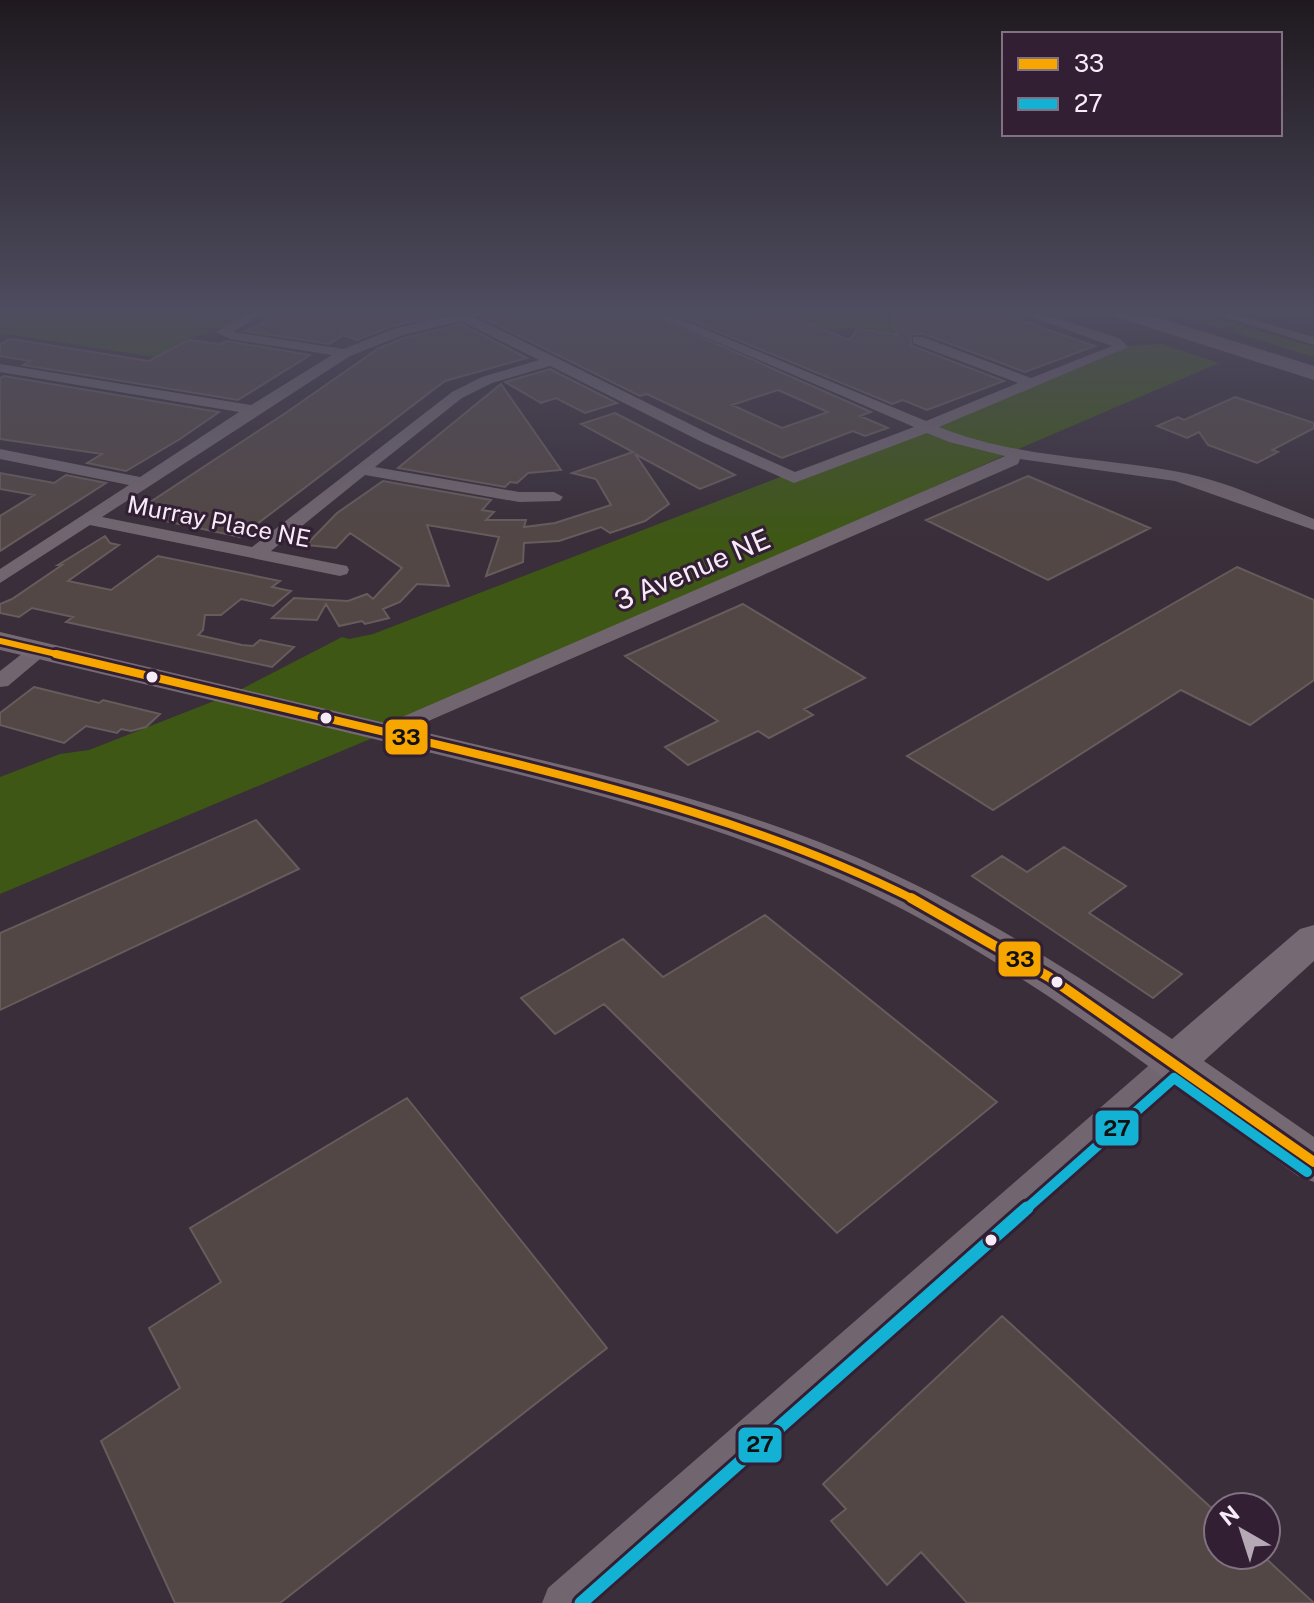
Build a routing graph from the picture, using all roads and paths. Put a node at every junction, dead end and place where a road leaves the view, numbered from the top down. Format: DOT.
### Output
graph roads {
  1 [pos="119,388"];
  2 [pos="289,388"];
  3 [pos="471,388"];
  4 [pos="605,388"];
  5 [pos="833,388"];
  6 [pos="1020,388"];
  7 [pos="253,410"];
  8 [pos="926,427"];
  9 [pos="1013,453"];
  10 [pos="0,454"];
  11 [pos="362,470"];
  12 [pos="145,483"];
  13 [pos="554,497"];
  14 [pos="89,520"];
  15 [pos="1314,525"];
  16 [pos="255,554"];
  17 [pos="340,570"];
  18 [pos="0,577"];
  19 [pos="0,641"];
  20 [pos="39,650"];
  21 [pos="0,681"];
  22 [pos="387,732"];
  23 [pos="1314,939"];
  24 [pos="1173,1063"];
  25 [pos="1314,1162"];
  26 [pos="563,1603"];
  1 -- 7 [label="street"];
  2 -- 7 [label="street"];
  3 -- 11 [label="street"];
  4 -- 8 [label="street"];
  5 -- 8 [label="street"];
  6 -- 8 [label="street"];
  7 -- 12 [label="street"];
  8 -- 9 [label="street"];
  9 -- 15 [label="street"];
  9 -- 22 [label="street, 3 Avenue NE"];
  10 -- 12 [label="street"];
  11 -- 13 [label="street"];
  11 -- 16 [label="street"];
  12 -- 14 [label="street"];
  14 -- 16 [label="street, Murray Place NE"];
  14 -- 18 [label="street"];
  16 -- 17 [label="street, Murray Place NE"];
  19 -- 20 [label="street"];
  20 -- 21 [label="street"];
  20 -- 22 [label="street"];
  22 -- 24 [label="street"];
  23 -- 24 [label="street"];
  24 -- 25 [label="street"];
  24 -- 26 [label="street"];
}
